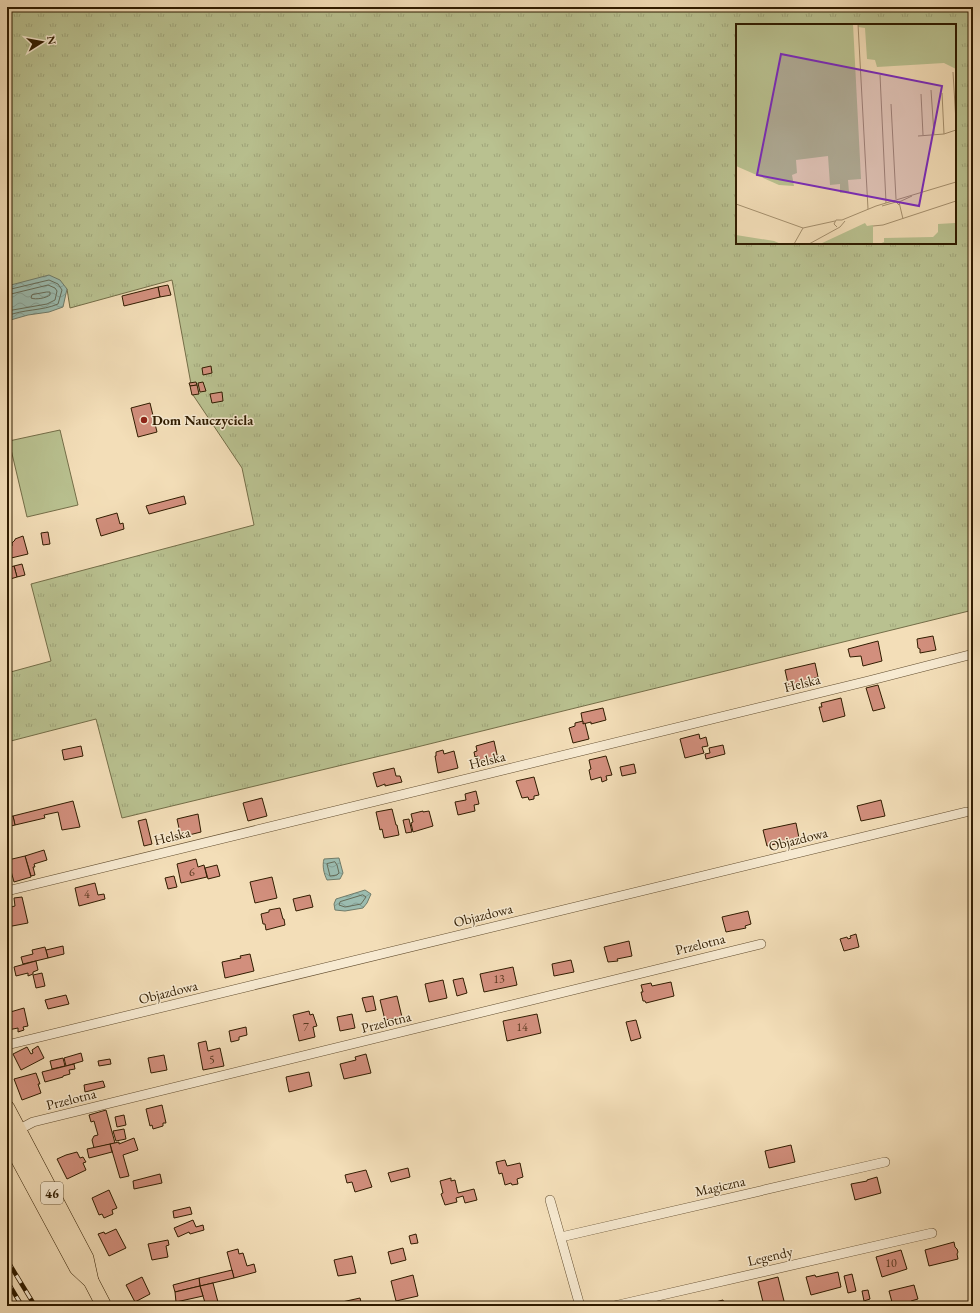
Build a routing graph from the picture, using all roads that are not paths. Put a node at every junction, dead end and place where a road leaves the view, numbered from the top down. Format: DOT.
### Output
graph roads {
  1 [pos="973,654"];
  2 [pos="966,812"];
  3 [pos="7,891"];
  4 [pos="761,944"];
  5 [pos="7,1045"];
  6 [pos="7,1108"];
  7 [pos="13,1134"];
  8 [pos="7,1153"];
  9 [pos="885,1162"];
  10 [pos="550,1200"];
  11 [pos="932,1232"];
  12 [pos="561,1237"];
  13 [pos="64,1243"];
  14 [pos="90,1280"];
  15 [pos="104,1306"];
  16 [pos="580,1306"];
  17 [pos="614,1306"];
  1 -- 3 [label="street, Helska"];
  2 -- 5 [label="street, Objazdowa"];
  4 -- 7 [label="street, Przelotna"];
  6 -- 7 [label="main road, 46"];
  7 -- 13 [label="main road, 46"];
  7 -- 14 [label="main road, 46"];
  8 -- 13 [label="street"];
  9 -- 12 [label="street, Magiczna"];
  10 -- 12 [label="street"];
  11 -- 17 [label="street, Legendy"];
  12 -- 16 [label="street"];
  13 -- 14 [label="main road, 46"];
  14 -- 15 [label="main road, 46"];
}
